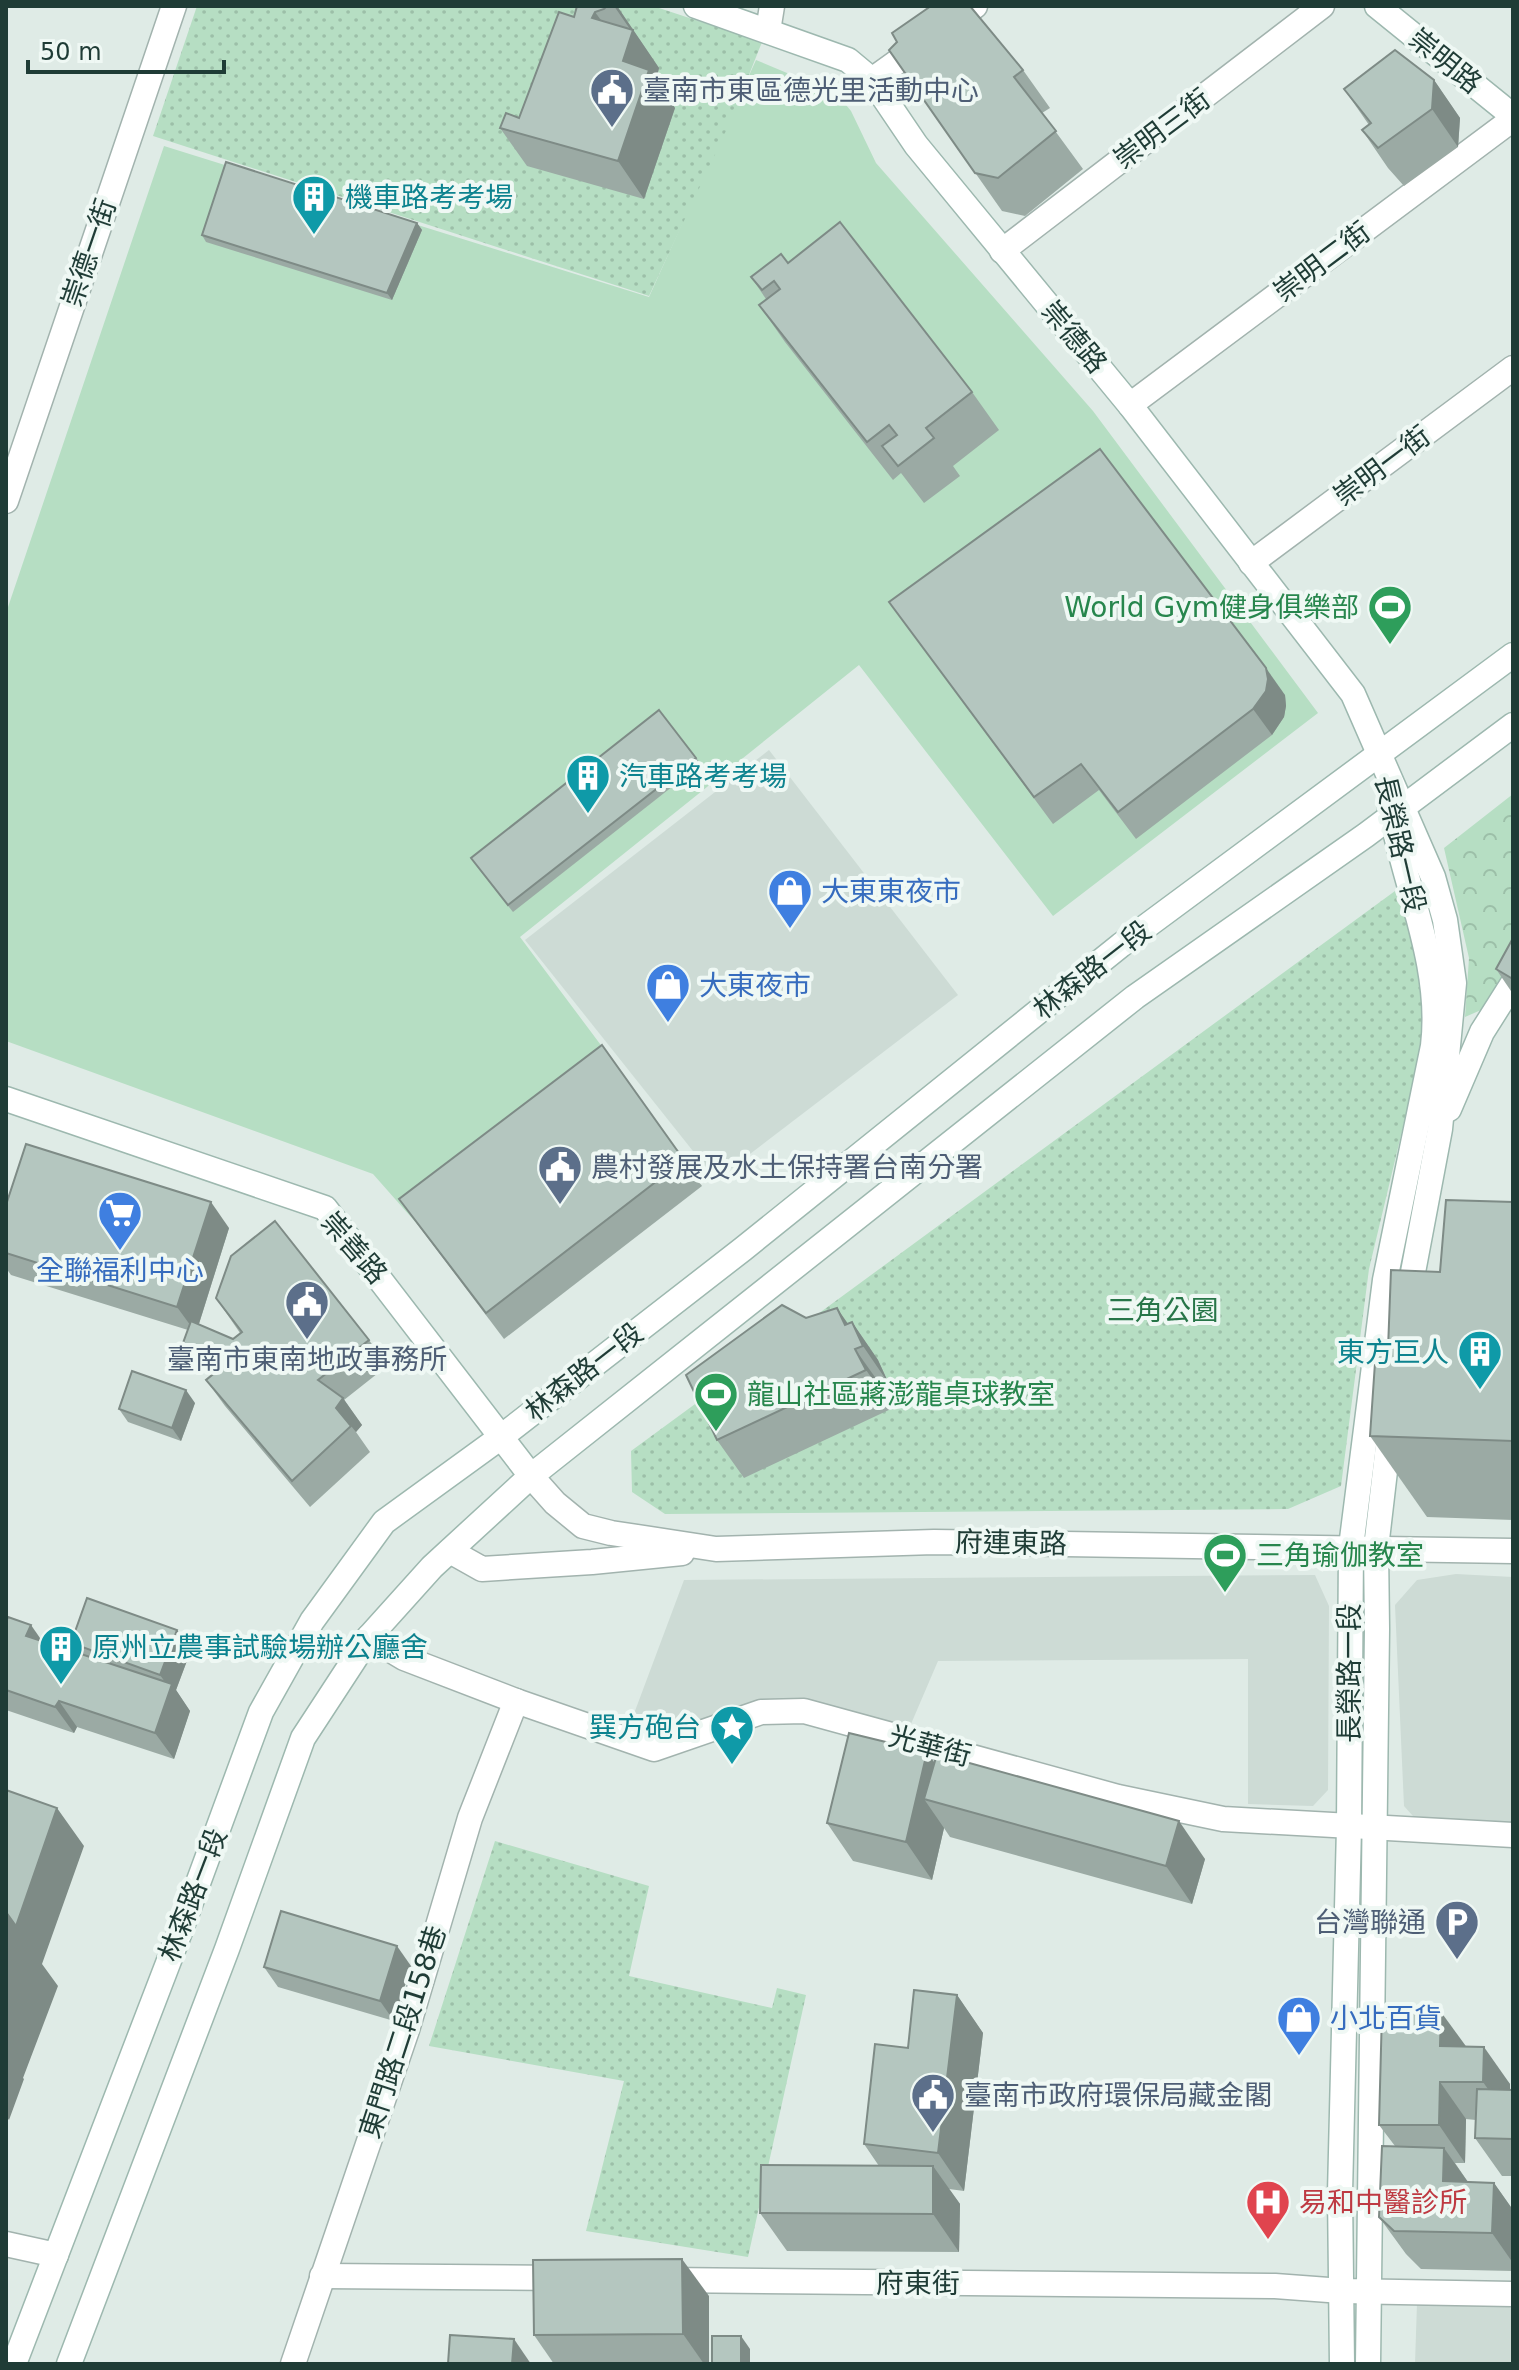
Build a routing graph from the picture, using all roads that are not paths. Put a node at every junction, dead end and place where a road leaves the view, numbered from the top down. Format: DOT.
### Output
graph roads {
  1 [pos="174,6"];
  2 [pos="696,6"];
  3 [pos="772,6"];
  4 [pos="975,6"];
  5 [pos="1322,6"];
  6 [pos="1377,6"];
  7 [pos="768,31"];
  8 [pos="872,80"];
  9 [pos="1513,118"];
  10 [pos="1002,251"];
  11 [pos="1513,368"];
  12 [pos="1130,405"];
  13 [pos="6,501"];
  14 [pos="1251,563"];
  15 [pos="1513,655"];
  16 [pos="1513,725"];
  17 [pos="1380,754"];
  18 [pos="1397,810"];
  19 [pos="1513,983"];
  20 [pos="6,1099"];
  21 [pos="1440,1129"];
  22 [pos="1405,1319"];
  23 [pos="1392,1412"];
  24 [pos="501,1437"];
  25 [pos="531,1476"];
  26 [pos="1351,1547"];
  27 [pos="1376,1548"];
  28 [pos="716,1549"];
  29 [pos="450,1551"];
  30 [pos="1513,1551"];
  31 [pos="369,1637"];
  32 [pos="516,1701"];
  33 [pos="1349,1827"];
  34 [pos="1375,1829"];
  35 [pos="1513,1835"];
  36 [pos="6,2244"];
  37 [pos="56,2255"];
  38 [pos="322,2276"];
  39 [pos="580,2278"];
  40 [pos="644,2279"];
  41 [pos="1342,2291"];
  42 [pos="1370,2292"];
  43 [pos="1513,2294"];
  44 [pos="14,2364"];
  45 [pos="69,2364"];
  46 [pos="293,2364"];
  47 [pos="1342,2364"];
  48 [pos="1368,2364"];
  1 -- 13 [label="street, 崇德一街"];
  2 -- 7 [label="street, 崇德路"];
  3 -- 7 [label="street"];
  4 -- 8 [label="street"];
  5 -- 10 [label="street, 崇明三街"];
  6 -- 9 [label="street, 崇明路"];
  7 -- 8 [label="street, 崇德路"];
  8 -- 10 [label="street, 崇德路"];
  9 -- 12 [label="street, 崇明二街"];
  10 -- 12 [label="street, 崇德路"];
  11 -- 14 [label="street, 崇明一街"];
  12 -- 14 [label="street, 崇德路"];
  14 -- 17 [label="street, 崇德路"];
  15 -- 17 [label="street, 林森路一段"];
  16 -- 18 [label="street, 林森路一段"];
  17 -- 18 [label="street, 長榮路一段"];
  17 -- 24 [label="street, 林森路一段"];
  18 -- 21 [label="street, 長榮路一段"];
  18 -- 25 [label="street, 林森路一段"];
  18 -- 26 [label="street, 長榮路一段"];
  19 -- 21 [label="street"];
  20 -- 24 [label="street, 崇善路"];
  21 -- 22 [label="street, 長榮路一段"];
  23 -- 27 [label="street, 長榮路一段"];
  24 -- 25 [label="street, 崇善路"];
  24 -- 37 [label="street, 林森路一段"];
  25 -- 28 [label="street, 府連東路"];
  25 -- 29 [label="street, 林森路一段"];
  26 -- 27 [label="street, 府連東路"];
  26 -- 28 [label="street, 府連東路"];
  26 -- 33 [label="street, 長榮路一段"];
  27 -- 30 [label="street, 府連東路"];
  27 -- 34 [label="street, 長榮路一段"];
  28 -- 29 [label="street"];
  29 -- 31 [label="street, 林森路一段"];
  31 -- 32 [label="street, 光華街"];
  31 -- 45 [label="street, 林森路一段"];
  32 -- 33 [label="street, 光華街"];
  32 -- 38 [label="street, 東門路二段158巷"];
  33 -- 34 [label="street, 光華街"];
  33 -- 41 [label="street, 長榮路一段"];
  34 -- 35 [label="street, 光華街"];
  34 -- 42 [label="street, 長榮路一段"];
  36 -- 37 [label="street"];
  37 -- 44 [label="street, 林森路一段"];
  38 -- 39 [label="street"];
  38 -- 46 [label="street, 東門路二段158巷"];
  40 -- 41 [label="street, 府東街"];
  41 -- 42 [label="street, 府東街"];
  41 -- 47 [label="street, 長榮路一段"];
  42 -- 43 [label="street, 府東街"];
  42 -- 48 [label="street, 長榮路一段"];
}
